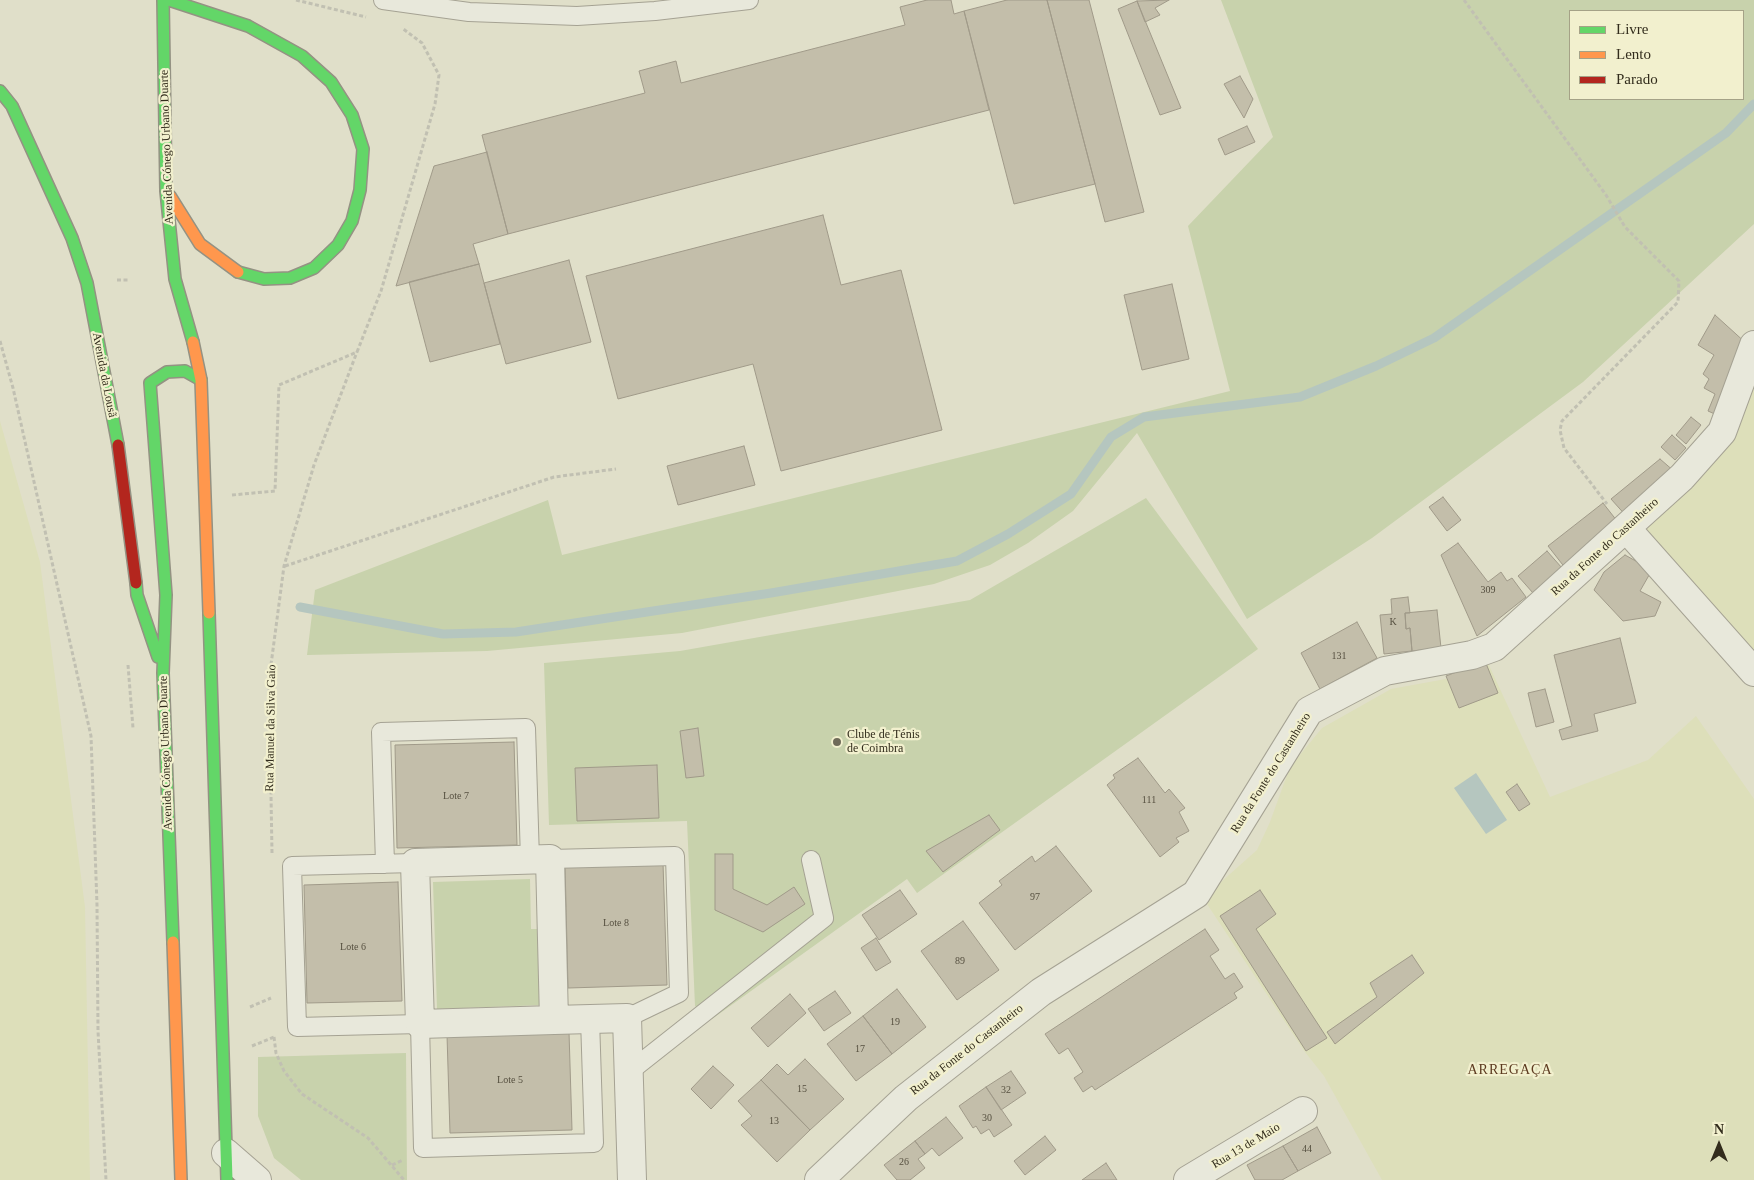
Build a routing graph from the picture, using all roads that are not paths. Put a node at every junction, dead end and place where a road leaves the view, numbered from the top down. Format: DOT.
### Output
graph roads {
  1 [pos="163,0"];
  2 [pos="169,0"];
  3 [pos="383,0"];
  4 [pos="749,0"];
  5 [pos="0,91"];
  6 [pos="166,190"];
  7 [pos="1754,344"];
  8 [pos="202,380"];
  9 [pos="1626,528"];
  10 [pos="1754,672"];
  11 [pos="163,673"];
  12 [pos="540,860"];
  13 [pos="811,860"];
  14 [pos="416,863"];
  15 [pos="384,864"];
  16 [pos="627,1018"];
  17 [pos="590,1019"];
  18 [pos="554,1020"];
  19 [pos="420,1024"];
  20 [pos="629,1072"];
  21 [pos="1303,1111"];
  22 [pos="226,1153"];
  23 [pos="181,1180"];
  24 [pos="226,1180"];
  25 [pos="257,1180"];
  26 [pos="632,1180"];
  27 [pos="819,1180"];
  28 [pos="1188,1180"];
  1 -- 6 [label="main road, Avenida Cónego Urbano Duarte"];
  2 -- 6 [label="main road"];
  3 -- 4 [label="lane"];
  5 -- 11 [label="main road, Avenida da Lousã"];
  6 -- 8 [label="main road, Avenida Cónego Urbano Duarte"];
  7 -- 9 [label="street, Rua da Fonte do Castanheiro"];
  8 -- 11 [label="main road, Avenida Cónego Urbano Duarte"];
  8 -- 22 [label="main road, Avenida Cónego Urbano Duarte"];
  9 -- 10 [label="street"];
  9 -- 27 [label="street, Rua da Fonte do Castanheiro"];
  11 -- 23 [label="main road, Avenida Cónego Urbano Duarte"];
  12 -- 14 [label="street"];
  12 -- 15 [label="lane"];
  12 -- 16 [label="lane"];
  12 -- 18 [label="street"];
  13 -- 20 [label="lane"];
  14 -- 15 [label="lane"];
  14 -- 19 [label="street"];
  15 -- 19 [label="lane"];
  16 -- 17 [label="street"];
  16 -- 20 [label="street"];
  17 -- 18 [label="street"];
  17 -- 19 [label="lane"];
  18 -- 19 [label="street"];
  20 -- 26 [label="street"];
  21 -- 28 [label="street, Rua 13 de Maio"];
  22 -- 24 [label="main road, Avenida Cónego Urbano Duarte"];
  22 -- 25 [label="street"];
}
